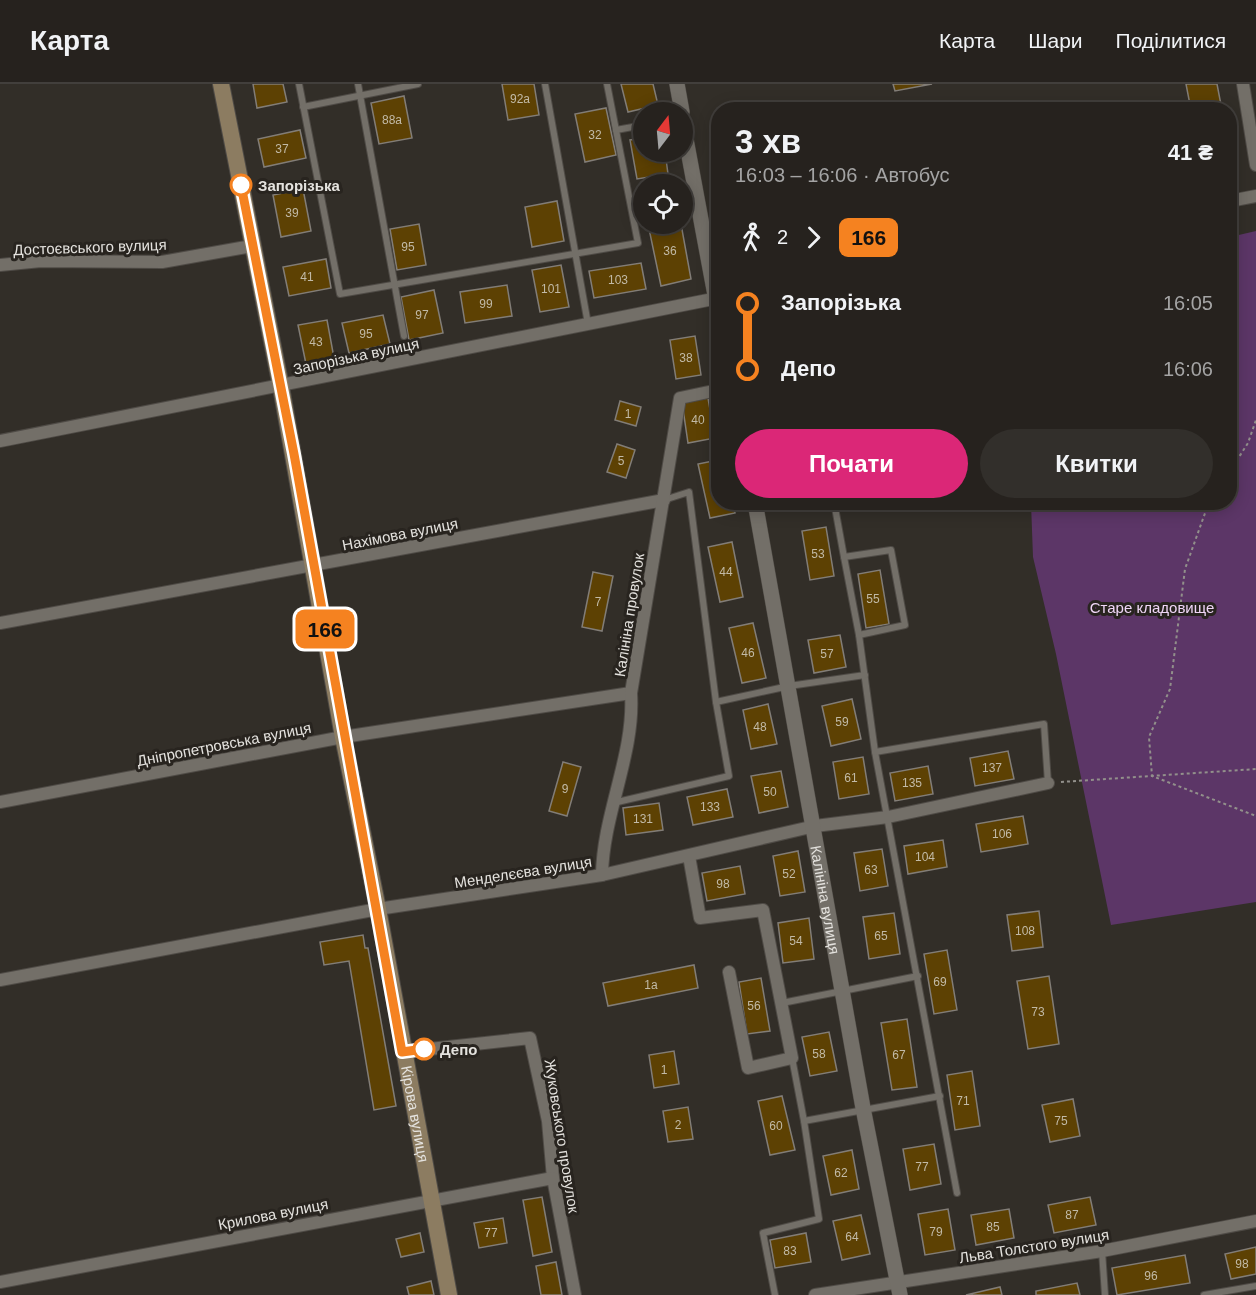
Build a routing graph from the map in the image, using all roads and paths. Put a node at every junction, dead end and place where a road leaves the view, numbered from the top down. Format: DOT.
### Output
graph roads {
  1 [pos="222,84"];
  2 [pos="299,84"];
  3 [pos="358,84"];
  4 [pos="418,84"];
  5 [pos="544,84"];
  6 [pos="607,84"];
  7 [pos="677,84"];
  8 [pos="1244,84"];
  9 [pos="360,95"];
  10 [pos="680,102"];
  11 [pos="303,106"];
  12 [pos="633,127"];
  13 [pos="616,130"];
  14 [pos="691,162"];
  15 [pos="1256,165"];
  16 [pos="1256,196"];
  17 [pos="1237,200"];
  18 [pos="252,246"];
  19 [pos="577,254"];
  20 [pos="0,265"];
  21 [pos="711,266"];
  22 [pos="393,285"];
  23 [pos="711,303"];
  24 [pos="588,324"];
  25 [pos="404,336"];
  26 [pos="281,387"];
  27 [pos="711,391"];
  28 [pos="1256,420"];
  29 [pos="0,441"];
  30 [pos="1237,460"];
  31 [pos="664,500"];
  32 [pos="756,510"];
  33 [pos="835,510"];
  34 [pos="1206,510"];
  35 [pos="844,557"];
  36 [pos="314,566"];
  37 [pos="0,623"];
  38 [pos="859,634"];
  39 [pos="865,675"];
  40 [pos="789,686"];
  41 [pos="631,693"];
  42 [pos="716,702"];
  43 [pos="343,737"];
  44 [pos="875,752"];
  45 [pos="1256,769"];
  46 [pos="1152,776"];
  47 [pos="1048,783"];
  48 [pos="0,802"];
  49 [pos="613,803"];
  50 [pos="1256,816"];
  51 [pos="888,817"];
  52 [pos="815,826"];
  53 [pos="689,856"];
  54 [pos="602,875"];
  55 [pos="378,909"];
  56 [pos="729,972"];
  57 [pos="918,976"];
  58 [pos="0,980"];
  59 [pos="843,989"];
  60 [pos="781,1003"];
  61 [pos="402,1052"];
  62 [pos="792,1058"];
  63 [pos="940,1096"];
  64 [pos="863,1108"];
  65 [pos="804,1121"];
  66 [pos="553,1178"];
  67 [pos="957,1193"];
  68 [pos="430,1199"];
  69 [pos="1256,1221"];
  70 [pos="1102,1251"];
  71 [pos="0,1282"];
  72 [pos="1256,1286"];
  73 [pos="899,1288"];
  74 [pos="835,1293"];
  75 [pos="449,1295"];
  76 [pos="575,1295"];
  77 [pos="775,1295"];
  78 [pos="815,1295"];
  79 [pos="1105,1295"];
  80 [pos="1204,1295"];
  1 -- 18 [label="main road, Кірова вулиця"];
  2 -- 11 [label="lane"];
  3 -- 9 [label="lane"];
  4 -- 9 [label="lane"];
  5 -- 19 [label="lane"];
  6 -- 13 [label="lane"];
  7 -- 10 [label="street"];
  8 -- 15 [label="street"];
  9 -- 11 [label="lane"];
  9 -- 22 [label="lane"];
  11 -- 22 [label="lane"];
  12 -- 13 [label="lane"];
  13 -- 19 [label="lane"];
  14 -- 21 [label="street"];
  16 -- 17 [label="street"];
  18 -- 20 [label="street, Достоєвського вулиця"];
  18 -- 26 [label="main road, Кірова вулиця"];
  19 -- 22 [label="lane"];
  19 -- 24 [label="lane"];
  22 -- 25 [label="lane"];
  23 -- 24 [label="street, Запорізька вулиця"];
  24 -- 26 [label="street, Запорізька вулиця"];
  26 -- 29 [label="street, Запорізька вулиця"];
  26 -- 36 [label="main road, Кірова вулиця"];
  27 -- 31 [label="street, Калініна провулок"];
  28 -- 30 [label="path"];
  31 -- 36 [label="street, Нахімова вулиця"];
  31 -- 41 [label="street, Калініна провулок"];
  31 -- 42 [label="lane"];
  32 -- 40 [label="street, Калініна вулиця"];
  33 -- 35 [label="lane"];
  34 -- 46 [label="path"];
  35 -- 38 [label="lane"];
  35 -- 38 [label="lane"];
  36 -- 37 [label="street, Нахімова вулиця"];
  36 -- 43 [label="main road, Кірова вулиця"];
  38 -- 39 [label="lane"];
  39 -- 40 [label="lane"];
  39 -- 44 [label="lane"];
  40 -- 42 [label="lane"];
  40 -- 52 [label="street, Калініна вулиця"];
  41 -- 43 [label="street, Дніпропетровська вулиця"];
  41 -- 49 [label="street, Калініна провулок"];
  42 -- 49 [label="lane"];
  43 -- 48 [label="street, Дніпропетровська вулиця"];
  43 -- 55 [label="main road, Кірова вулиця"];
  44 -- 47 [label="lane"];
  44 -- 51 [label="lane"];
  45 -- 46 [label="path"];
  46 -- 47 [label="path"];
  46 -- 50 [label="path"];
  47 -- 51 [label="street, Менделєєва вулиця"];
  49 -- 54 [label="street, Калініна провулок"];
  51 -- 52 [label="street, Менделєєва вулиця"];
  51 -- 57 [label="lane"];
  52 -- 53 [label="street, Менделєєва вулиця"];
  52 -- 59 [label="street, Калініна вулиця"];
  53 -- 54 [label="street, Менделєєва вулиця"];
  53 -- 60 [label="street"];
  54 -- 55 [label="street, Менделєєва вулиця"];
  55 -- 58 [label="street, Менделєєва вулиця"];
  55 -- 61 [label="main road, Кірова вулиця"];
  56 -- 62 [label="street"];
  57 -- 59 [label="lane"];
  57 -- 63 [label="lane"];
  59 -- 60 [label="lane"];
  59 -- 64 [label="street, Калініна вулиця"];
  60 -- 62 [label="street"];
  61 -- 66 [label="street, Жуковського провулок"];
  61 -- 68 [label="main road, Кірова вулиця"];
  62 -- 65 [label="lane"];
  63 -- 64 [label="lane"];
  63 -- 67 [label="lane"];
  64 -- 65 [label="lane"];
  64 -- 73 [label="street, Калініна вулиця"];
  65 -- 77 [label="lane"];
  66 -- 68 [label="street, Крилова вулиця"];
  66 -- 76 [label="street, Жуковського провулок"];
  68 -- 71 [label="street, Крилова вулиця"];
  68 -- 75 [label="main road, Кірова вулиця"];
  69 -- 70 [label="street, Льва Толстого вулиця"];
  70 -- 73 [label="street, Льва Толстого вулиця"];
  70 -- 79 [label="lane"];
  72 -- 80 [label="lane"];
  73 -- 74 [label="street, Льва Толстого вулиця"];
  74 -- 78 [label="street, Льва Толстого вулиця"];
}
